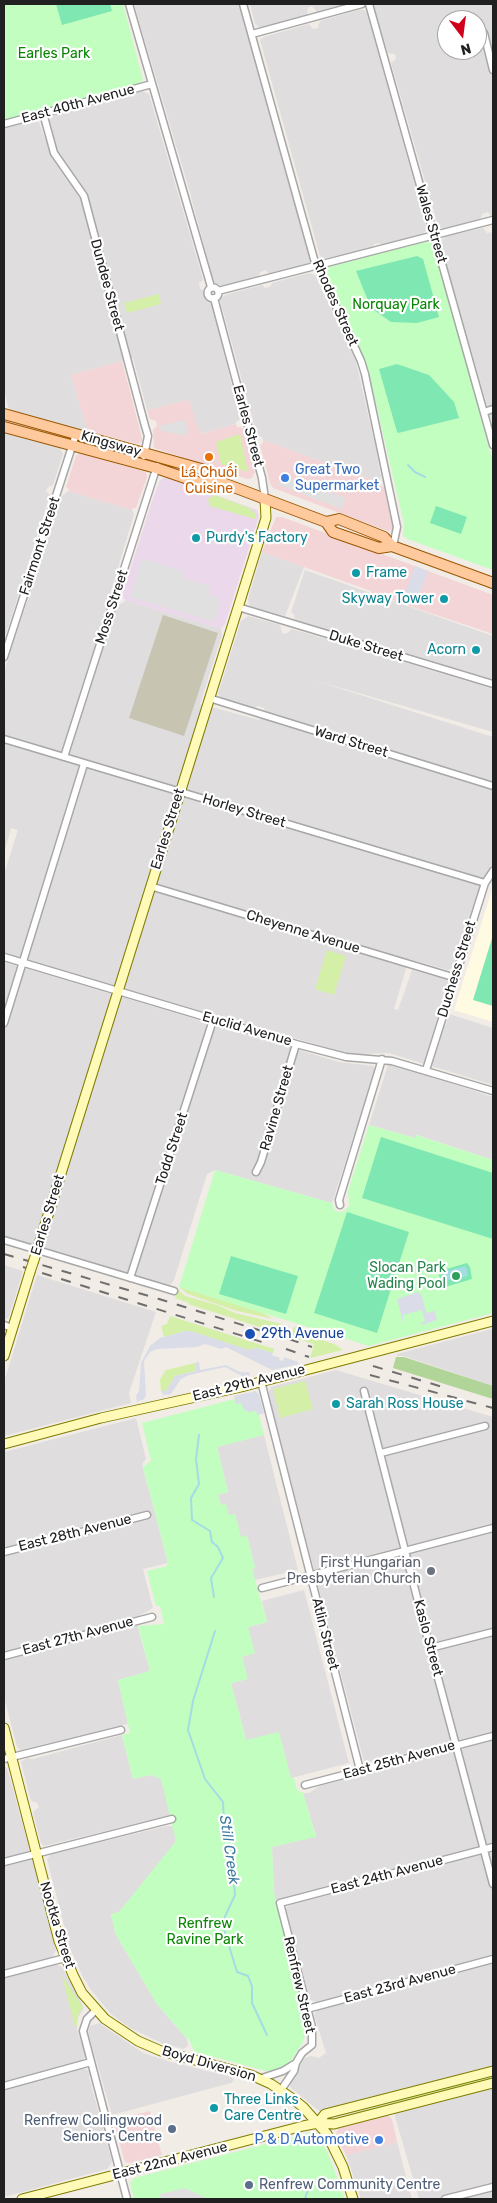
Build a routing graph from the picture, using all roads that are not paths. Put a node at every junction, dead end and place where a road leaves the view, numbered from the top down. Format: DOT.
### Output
graph roads {
  1 [pos="129,4"];
  2 [pos="243,4"];
  3 [pos="362,4"];
  4 [pos="369,4"];
  5 [pos="252,34"];
  6 [pos="487,45"];
  7 [pos="493,70"];
  8 [pos="152,84"];
  9 [pos="43,113"];
  10 [pos="4,124"];
  11 [pos="493,220"];
  12 [pos="434,235"];
  13 [pos="317,266"];
  14 [pos="211,288"];
  15 [pos="218,292"];
  16 [pos="214,298"];
  17 [pos="493,410"];
  18 [pos="484,412"];
  19 [pos="4,414"];
  20 [pos="4,427"];
  21 [pos="76,434"];
  22 [pos="72,445"];
  23 [pos="493,445"];
  24 [pos="145,453"];
  25 [pos="159,457"];
  26 [pos="142,465"];
  27 [pos="156,468"];
  28 [pos="215,480"];
  29 [pos="265,498"];
  30 [pos="393,546"];
  31 [pos="493,584"];
  32 [pos="238,607"];
  33 [pos="4,657"];
  34 [pos="493,684"];
  35 [pos="209,698"];
  36 [pos="4,739"];
  37 [pos="64,757"];
  38 [pos="84,764"];
  39 [pos="493,786"];
  40 [pos="180,791"];
  41 [pos="493,871"];
  42 [pos="485,883"];
  43 [pos="150,886"];
  44 [pos="4,957"];
  45 [pos="23,963"];
  46 [pos="456,978"];
  47 [pos="117,992"];
  48 [pos="213,1020"];
  49 [pos="4,1023"];
  50 [pos="296,1044"];
  51 [pos="382,1058"];
  52 [pos="426,1070"];
  53 [pos="493,1091"];
  54 [pos="256,1172"];
  55 [pos="340,1205"];
  56 [pos="4,1240"];
  57 [pos="37,1250"];
  58 [pos="130,1278"];
  59 [pos="174,1291"];
  60 [pos="493,1321"];
  61 [pos="8,1326"];
  62 [pos="4,1356"];
  63 [pos="261,1381"];
  64 [pos="364,1390"];
  65 [pos="485,1426"];
  66 [pos="4,1444"];
  67 [pos="380,1452"];
  68 [pos="147,1515"];
  69 [pos="493,1528"];
  70 [pos="406,1551"];
  71 [pos="4,1552"];
  72 [pos="310,1576"];
  73 [pos="262,1588"];
  74 [pos="152,1617"];
  75 [pos="493,1632"];
  76 [pos="430,1648"];
  77 [pos="4,1656"];
  78 [pos="4,1728"];
  79 [pos="121,1730"];
  80 [pos="493,1736"];
  81 [pos="456,1745"];
  82 [pos="8,1758"];
  83 [pos="360,1770"];
  84 [pos="305,1785"];
  85 [pos="172,1819"];
  86 [pos="493,1847"];
  87 [pos="484,1849"];
  88 [pos="37,1854"];
  89 [pos="4,1862"];
  90 [pos="493,1884"];
  91 [pos="280,1902"];
  92 [pos="65,1958"];
  93 [pos="493,1959"];
  94 [pos="4,1974"];
  95 [pos="307,2009"];
  96 [pos="96,2010"];
  97 [pos="91,2062"];
  98 [pos="296,2062"];
  99 [pos="493,2071"];
  100 [pos="260,2078"];
  101 [pos="493,2083"];
  102 [pos="4,2086"];
  103 [pos="281,2090"];
  104 [pos="318,2123"];
  105 [pos="120,2173"];
  106 [pos="493,2187"];
  107 [pos="22,2199"];
  108 [pos="127,2199"];
  109 [pos="353,2199"];
  110 [pos="445,2199"];
  1 -- 8 [label="street"];
  2 -- 5 [label="street, Rhodes Street"];
  3 -- 5 [label="street"];
  4 -- 12 [label="street, Wales Street"];
  5 -- 13 [label="street, Rhodes Street"];
  6 -- 7 [label="street"];
  8 -- 9 [label="street, East 40th Avenue"];
  8 -- 14 [label="street"];
  9 -- 10 [label="street, East 40th Avenue"];
  9 -- 24 [label="street, Dundee Street"];
  11 -- 12 [label="street"];
  12 -- 13 [label="street"];
  12 -- 18 [label="street, Wales Street"];
  13 -- 15 [label="street"];
  13 -- 30 [label="street, Rhodes Street"];
  14 -- 15 [label="street"];
  14 -- 16 [label="street"];
  15 -- 16 [label="street"];
  16 -- 29 [label="street, Earles Street"];
  17 -- 18 [label="street"];
  18 -- 23 [label="street, Wales Street"];
  19 -- 21 [label="main road, Kingsway"];
  20 -- 22 [label="main road, Kingsway"];
  21 -- 22 [label="street, Fairmont Street"];
  21 -- 24 [label="main road, Kingsway"];
  22 -- 26 [label="main road, Kingsway"];
  22 -- 33 [label="street, Fairmont Street"];
  24 -- 25 [label="main road, Kingsway"];
  24 -- 26 [label="street, Dundee Street"];
  25 -- 27 [label="street, Moss Street"];
  25 -- 28 [label="main road, Kingsway"];
  26 -- 27 [label="main road, Kingsway"];
  27 -- 28 [label="main road, Kingsway"];
  27 -- 37 [label="street, Moss Street"];
  28 -- 29 [label="main road, Kingsway"];
  29 -- 30 [label="main road, Kingsway"];
  29 -- 32 [label="street, Earles Street"];
  30 -- 31 [label="main road, Kingsway"];
  32 -- 34 [label="street, Duke Street"];
  32 -- 35 [label="street, Earles Street"];
  35 -- 39 [label="street, Ward Street"];
  35 -- 40 [label="street, Earles Street"];
  36 -- 37 [label="street, Horley Street"];
  37 -- 38 [label="street, Horley Street"];
  38 -- 40 [label="street, Horley Street"];
  38 -- 45 [label="street"];
  40 -- 42 [label="street, Horley Street"];
  40 -- 43 [label="street, Earles Street"];
  41 -- 42 [label="street, Duchess Street"];
  42 -- 46 [label="street, Duchess Street"];
  43 -- 46 [label="street, Cheyenne Avenue"];
  43 -- 47 [label="street, Earles Street"];
  44 -- 45 [label="street, Euclid Avenue"];
  45 -- 47 [label="street, Euclid Avenue"];
  45 -- 49 [label="street"];
  46 -- 52 [label="street, Duchess Street"];
  47 -- 48 [label="street, Euclid Avenue"];
  47 -- 57 [label="street, Earles Street"];
  48 -- 50 [label="street, Euclid Avenue"];
  48 -- 58 [label="street, Todd Street"];
  50 -- 51 [label="street, Euclid Avenue"];
  50 -- 54 [label="street, Ravine Street"];
  51 -- 52 [label="street, Euclid Avenue"];
  51 -- 55 [label="street"];
  52 -- 53 [label="street, Euclid Avenue"];
  56 -- 57 [label="street"];
  57 -- 58 [label="street"];
  57 -- 61 [label="street, Earles Street, bridge"];
  58 -- 59 [label="street"];
  60 -- 63 [label="street, East 29th Avenue"];
  61 -- 62 [label="street, Earles Street"];
  63 -- 66 [label="street, East 29th Avenue"];
  63 -- 72 [label="street, Atlin Street"];
  64 -- 67 [label="street, Kaslo Street"];
  65 -- 67 [label="street"];
  67 -- 70 [label="street, Kaslo Street"];
  68 -- 71 [label="street, East 28th Avenue"];
  69 -- 70 [label="street"];
  70 -- 72 [label="street"];
  70 -- 76 [label="street, Kaslo Street"];
  72 -- 73 [label="street"];
  72 -- 83 [label="street, Atlin Street"];
  74 -- 77 [label="street, East 27th Avenue"];
  75 -- 76 [label="street"];
  76 -- 81 [label="street, Kaslo Street"];
  78 -- 82 [label="street, Nootka Street"];
  79 -- 82 [label="street"];
  80 -- 81 [label="street, East 25th Avenue"];
  81 -- 83 [label="street, East 25th Avenue"];
  81 -- 87 [label="street, Kaslo Street"];
  82 -- 88 [label="street, Nootka Street"];
  83 -- 84 [label="street, East 25th Avenue"];
  85 -- 88 [label="street"];
  86 -- 87 [label="street, East 24th Avenue"];
  87 -- 90 [label="street, Kaslo Street"];
  87 -- 91 [label="street, East 24th Avenue"];
  88 -- 89 [label="street"];
  88 -- 92 [label="street, Nootka Street"];
  91 -- 95 [label="street, Renfrew Street"];
  92 -- 94 [label="street"];
  92 -- 96 [label="street, Nootka Street"];
  93 -- 95 [label="street, East 23rd Avenue"];
  95 -- 98 [label="street, Renfrew Street"];
  96 -- 97 [label="street"];
  96 -- 100 [label="street, Boyd Diversion"];
  97 -- 102 [label="street"];
  97 -- 105 [label="street"];
  98 -- 100 [label="street, Renfrew Street"];
  98 -- 103 [label="street, Renfrew Street"];
  99 -- 104 [label="street, East 22nd Avenue"];
  100 -- 103 [label="street, Boyd Diversion"];
  101 -- 104 [label="street, East 22nd Avenue"];
  103 -- 104 [label="street, Boyd Diversion"];
  104 -- 105 [label="street, East 22nd Avenue"];
  104 -- 109 [label="street"];
  105 -- 107 [label="street, East 22nd Avenue"];
  105 -- 108 [label="street"];
  106 -- 110 [label="street"];
}
